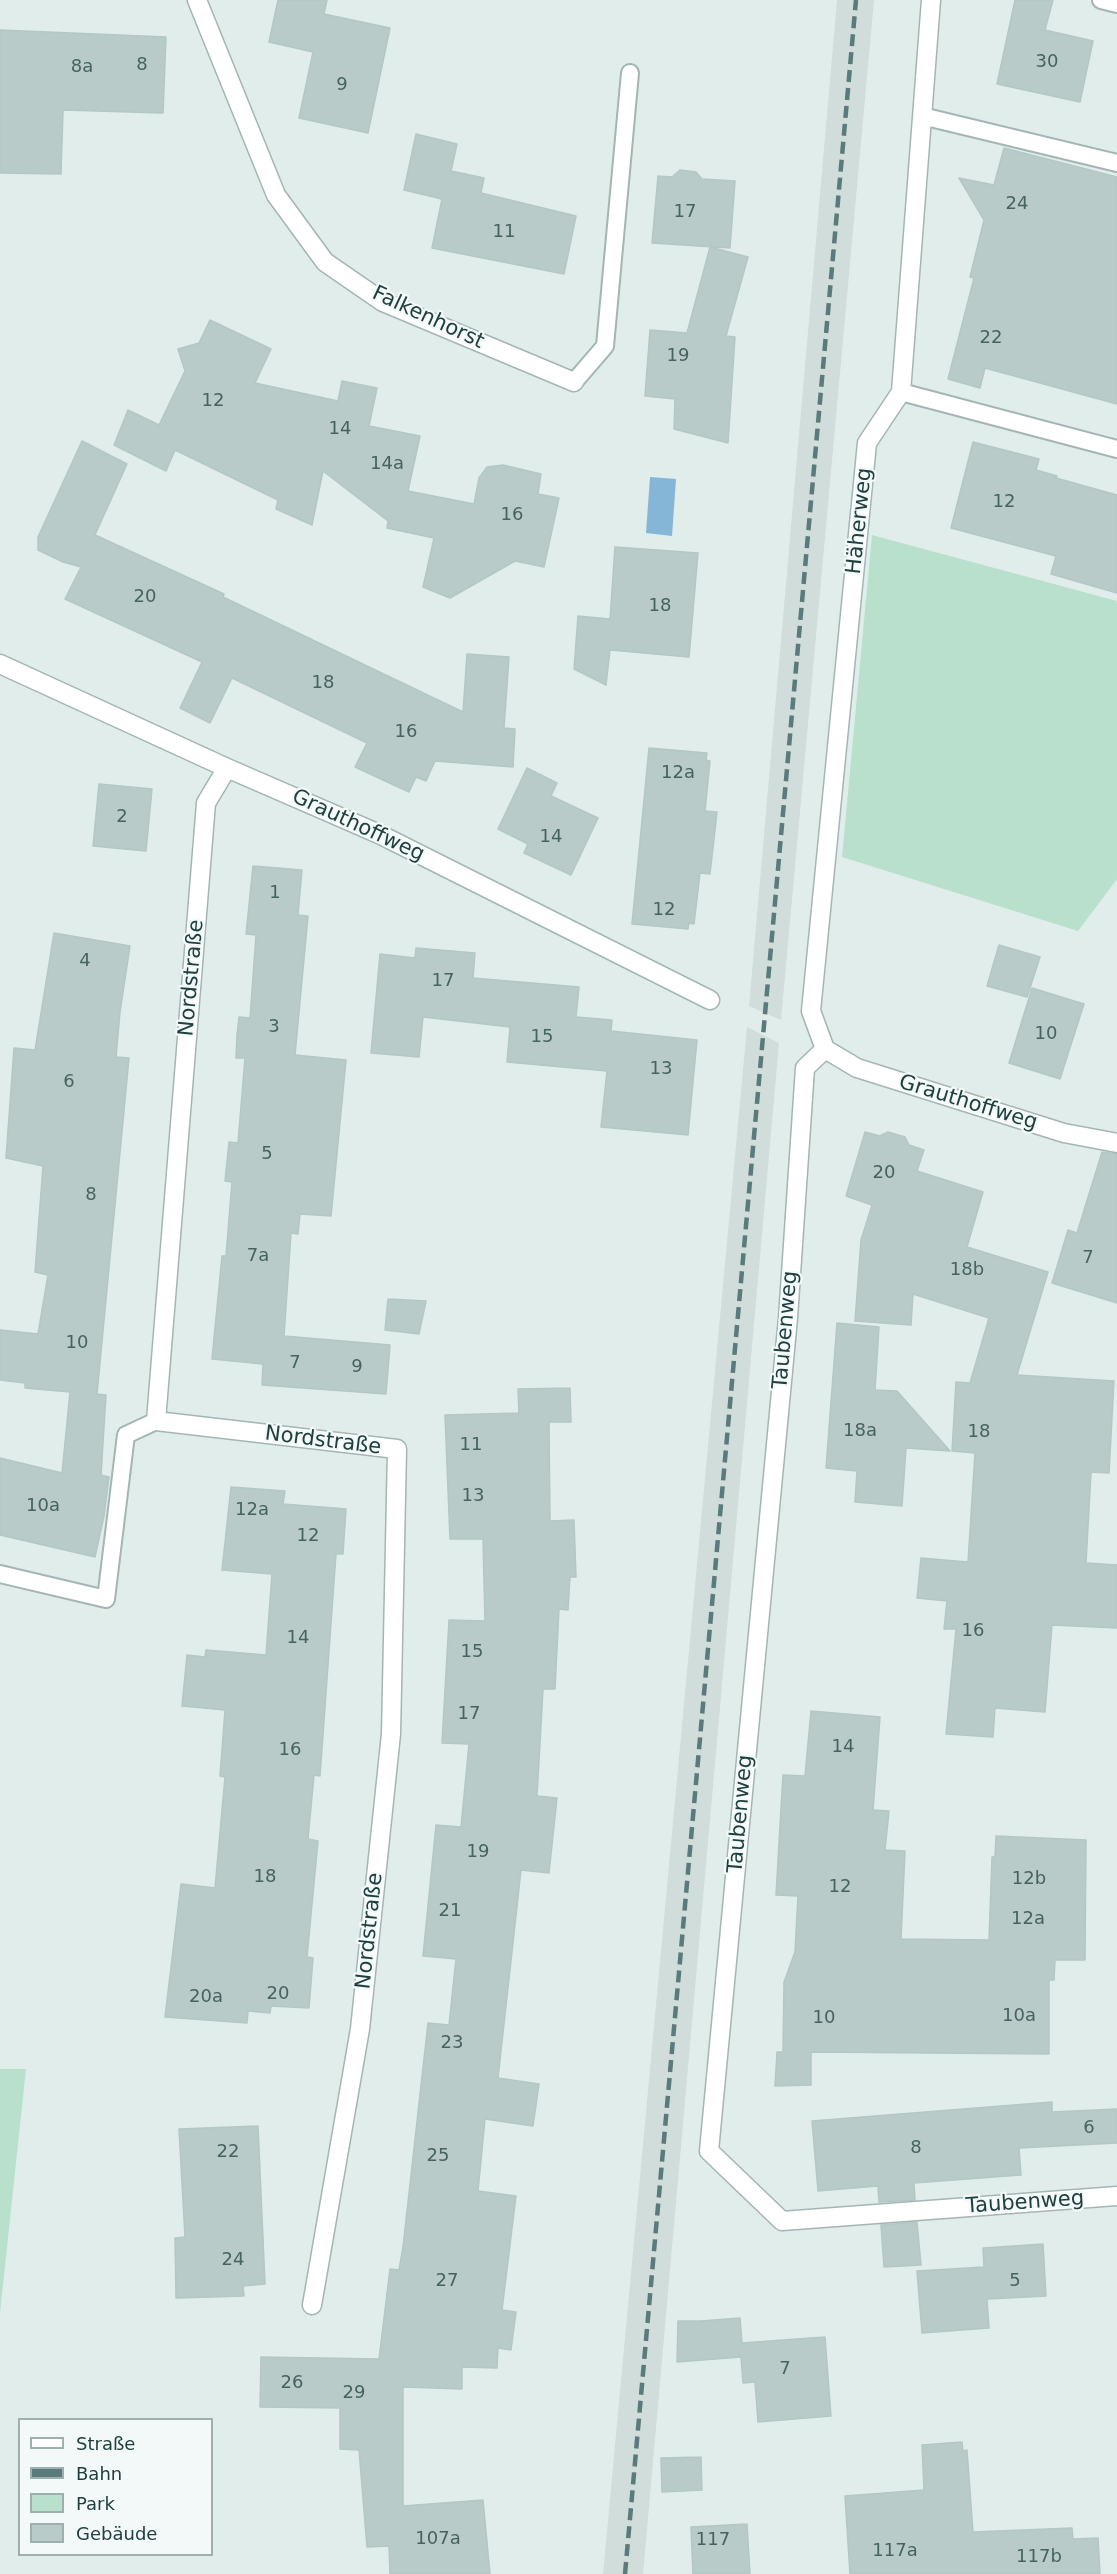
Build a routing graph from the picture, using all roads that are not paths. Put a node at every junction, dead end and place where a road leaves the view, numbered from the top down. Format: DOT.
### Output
graph roads {
  1 [pos="197,0"];
  2 [pos="932,0"];
  3 [pos="1101,0"];
  4 [pos="1117,4"];
  5 [pos="630,73"];
  6 [pos="922,116"];
  7 [pos="1117,163"];
  8 [pos="574,382"];
  9 [pos="901,392"];
  10 [pos="1117,449"];
  11 [pos="0,664"];
  12 [pos="227,768"];
  13 [pos="710,1000"];
  14 [pos="825,1049"];
  15 [pos="1117,1143"];
  16 [pos="156,1421"];
  17 [pos="0,1574"];
  18 [pos="1117,2196"];
  19 [pos="312,2305"];
  1 -- 8 [label="street, Falkenhorst"];
  2 -- 6 [label="street, Häherweg"];
  3 -- 4 [label="lane"];
  5 -- 8 [label="lane"];
  6 -- 7 [label="lane"];
  6 -- 9 [label="street, Häherweg"];
  9 -- 10 [label="lane"];
  9 -- 14 [label="street, Häherweg"];
  11 -- 12 [label="street, Grauthoffweg"];
  12 -- 13 [label="street, Grauthoffweg"];
  12 -- 16 [label="street, Nordstraße"];
  14 -- 15 [label="street, Grauthoffweg"];
  14 -- 18 [label="street, Taubenweg"];
  16 -- 17 [label="lane"];
  16 -- 19 [label="street, Nordstraße"];
}
